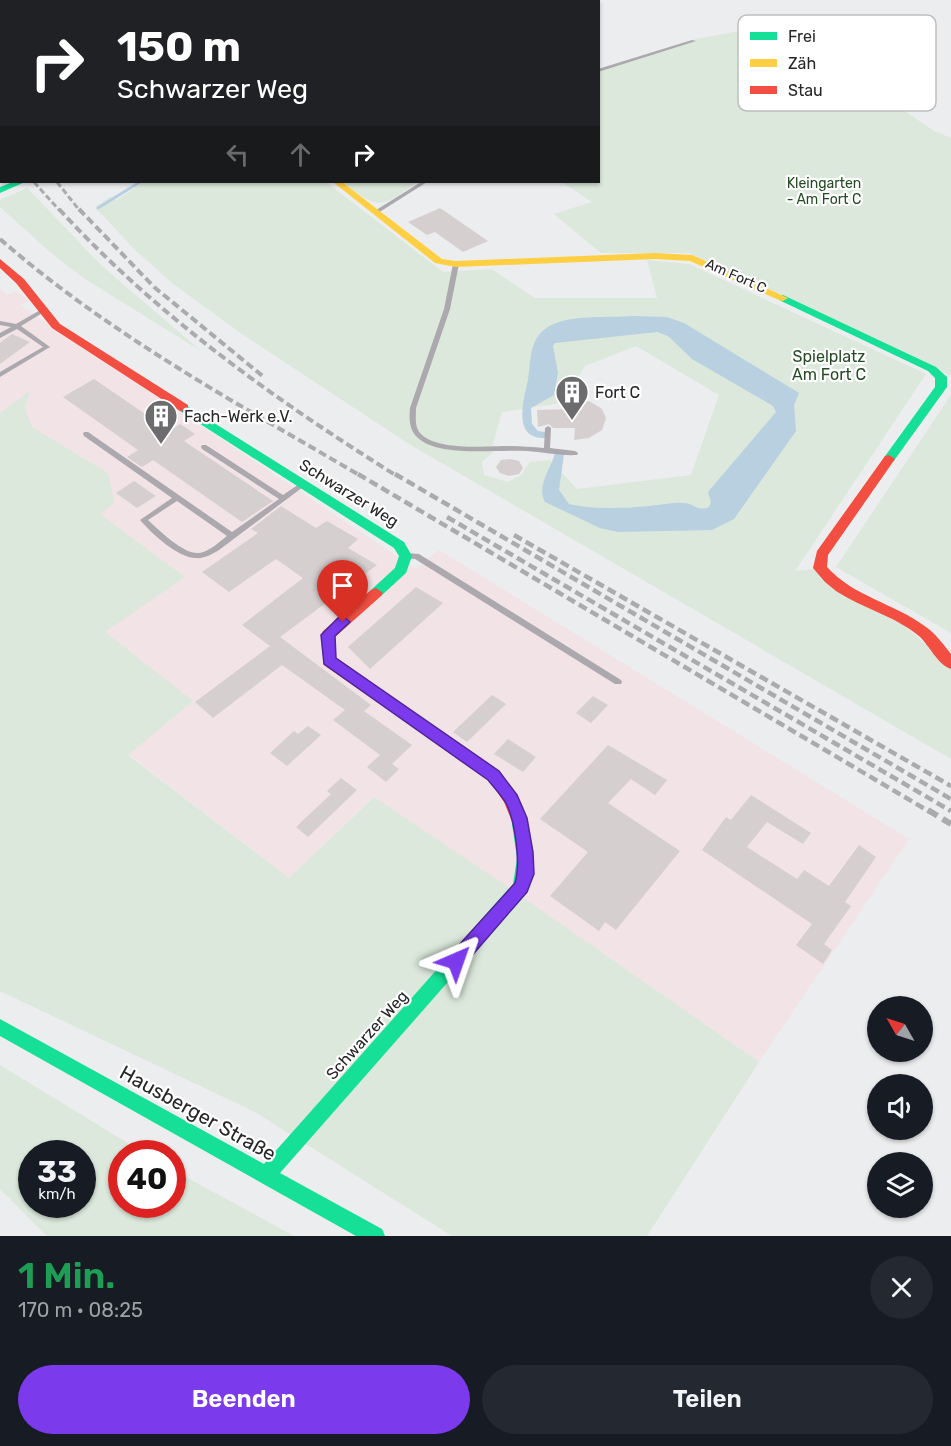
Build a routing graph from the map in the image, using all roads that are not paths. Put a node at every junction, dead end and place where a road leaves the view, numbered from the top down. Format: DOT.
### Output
graph roads {
  1 [pos="694,41"];
  2 [pos="600,70"];
  3 [pos="338,183"];
  4 [pos="422,183"];
  5 [pos="376,212"];
  6 [pos="0,262"];
  7 [pos="456,264"];
  8 [pos="42,311"];
  9 [pos="0,323"];
  10 [pos="17,326"];
  11 [pos="0,336"];
  12 [pos="0,375"];
  13 [pos="548,428"];
  14 [pos="86,434"];
  15 [pos="204,447"];
  16 [pos="550,451"];
  17 [pos="575,453"];
  18 [pos="304,484"];
  19 [pos="177,498"];
  20 [pos="284,499"];
  21 [pos="232,536"];
  22 [pos="406,556"];
  23 [pos="951,663"];
  24 [pos="618,682"];
  25 [pos="0,1027"];
  26 [pos="267,1174"];
  27 [pos="375,1236"];
  1 -- 2 [label="lane"];
  3 -- 5 [label="street, Am Fort C"];
  4 -- 5 [label="lane"];
  5 -- 7 [label="street, Am Fort C"];
  6 -- 8 [label="street, Schwarzer Weg"];
  7 -- 16 [label="lane"];
  7 -- 23 [label="street, Am Fort C"];
  8 -- 10 [label="lane"];
  8 -- 18 [label="street, Schwarzer Weg"];
  9 -- 10 [label="lane"];
  10 -- 11 [label="lane"];
  10 -- 12 [label="lane"];
  13 -- 16 [label="lane"];
  14 -- 19 [label="lane"];
  15 -- 20 [label="lane"];
  16 -- 17 [label="lane"];
  18 -- 20 [label="lane"];
  18 -- 22 [label="street, Schwarzer Weg"];
  19 -- 21 [label="lane"];
  19 -- 21 [label="lane"];
  20 -- 21 [label="lane"];
  22 -- 24 [label="lane"];
  22 -- 26 [label="street, Schwarzer Weg"];
  25 -- 26 [label="street, Hausberger Straße"];
  26 -- 27 [label="street, Hausberger Straße"];
}
